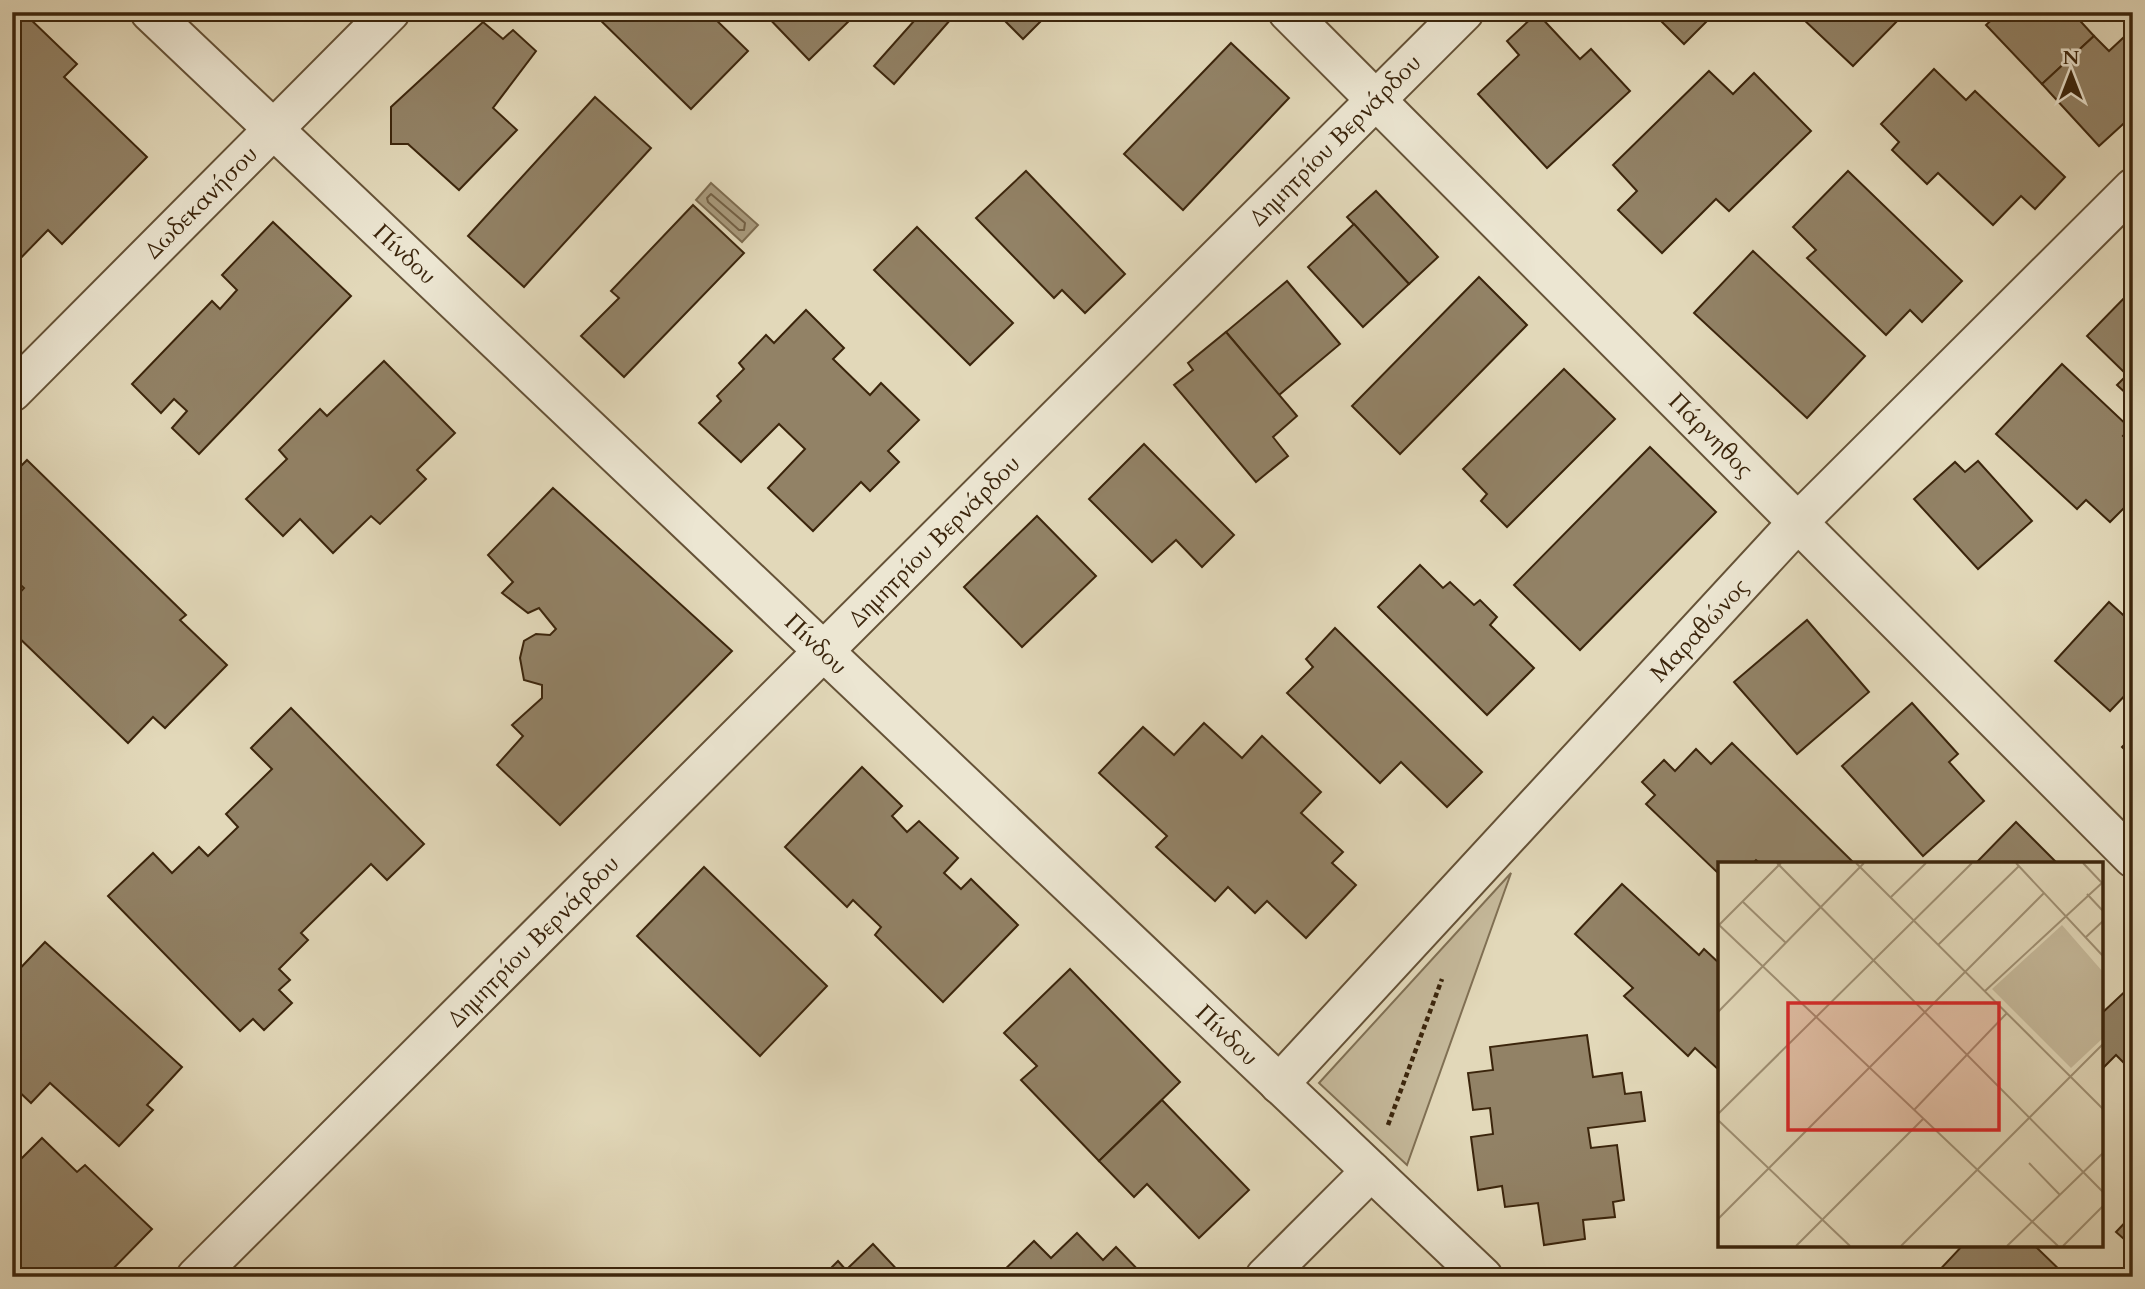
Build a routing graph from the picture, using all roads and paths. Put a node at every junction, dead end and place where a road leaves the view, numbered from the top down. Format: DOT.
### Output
graph roads {
  1 [pos="150,12"];
  2 [pos="390,12"];
  3 [pos="1288,12"];
  4 [pos="1464,12"];
  5 [pos="1376,100"];
  6 [pos="272,129"];
  7 [pos="2133,188"];
  8 [pos="12,392"];
  9 [pos="1798,522"];
  10 [pos="823,651"];
  11 [pos="2133,858"];
  12 [pos="1443,976"];
  13 [pos="1279,1084"];
  14 [pos="1371,1171"];
  15 [pos="197,1277"];
  16 [pos="1265,1277"];
  17 [pos="1483,1277"];
  1 -- 6 [label="street, Πίνδου"];
  2 -- 6 [label="street, Δωδεκανήσου"];
  3 -- 5 [label="street, Πάρνηθος"];
  4 -- 5 [label="street, Δημητρίου Βερνάρδου"];
  5 -- 9 [label="street, Πάρνηθος"];
  5 -- 10 [label="street, Δημητρίου Βερνάρδου"];
  6 -- 8 [label="street, Δωδεκανήσου"];
  6 -- 10 [label="street, Πίνδου"];
  7 -- 9 [label="street, Μαραθώνος"];
  9 -- 11 [label="street, Πάρνηθος"];
  9 -- 13 [label="street, Μαραθώνος"];
  10 -- 13 [label="street, Πίνδου"];
  10 -- 15 [label="street, Δημητρίου Βερνάρδου"];
  12 -- 14 [label="path"];
  13 -- 14 [label="street, Πίνδου"];
  14 -- 16 [label="street"];
  14 -- 17 [label="street, Πίνδου"];
}
